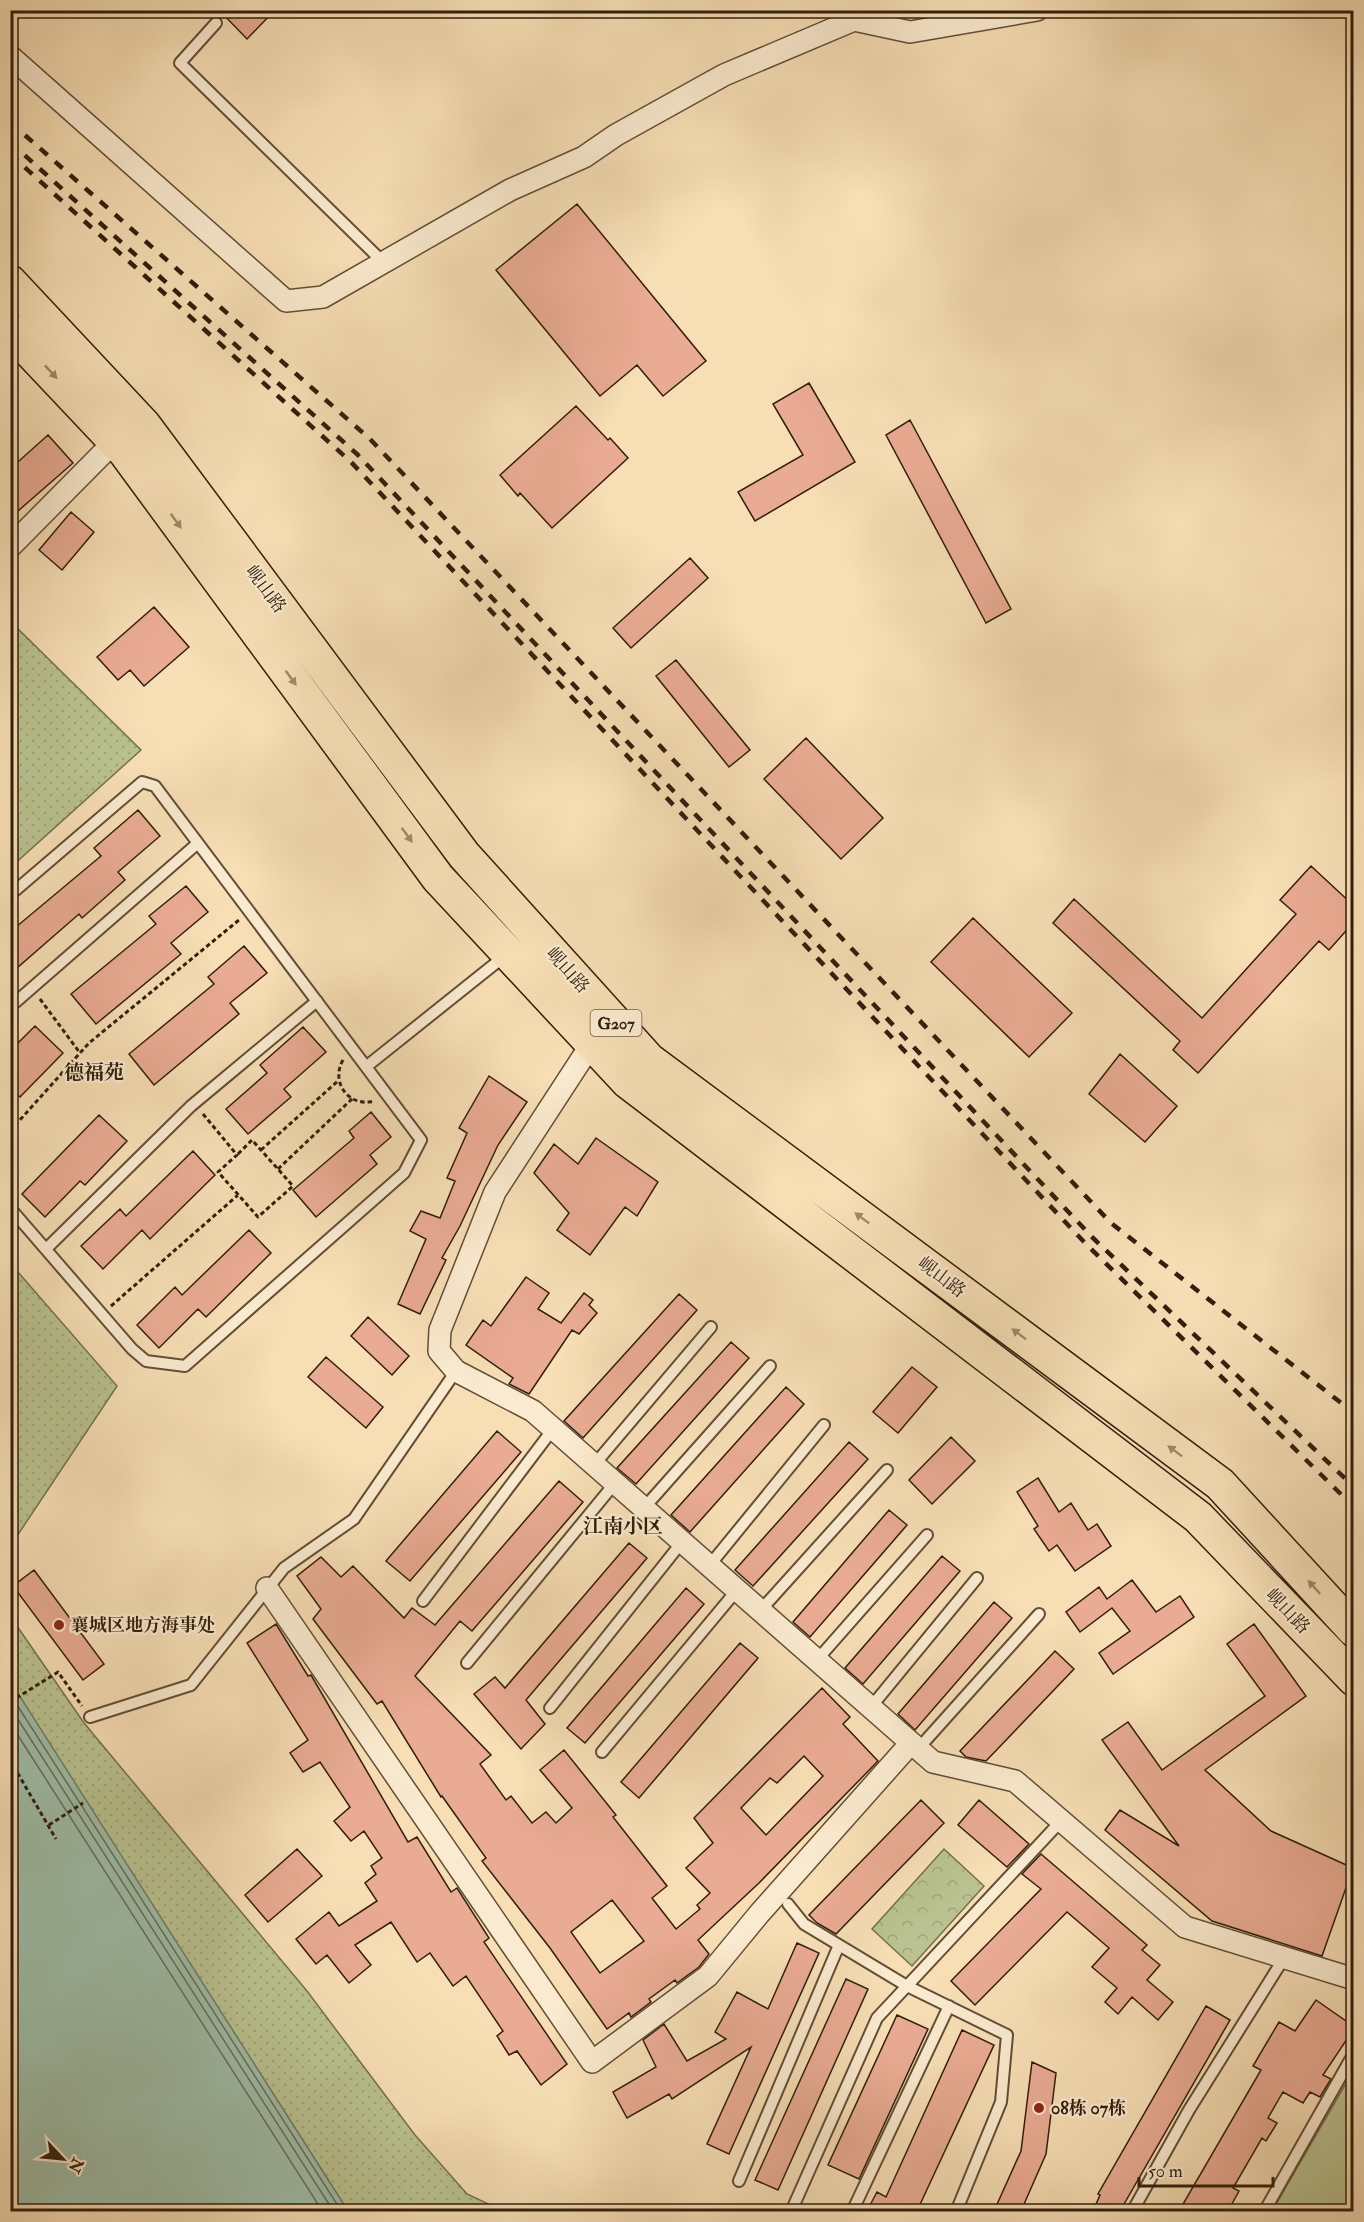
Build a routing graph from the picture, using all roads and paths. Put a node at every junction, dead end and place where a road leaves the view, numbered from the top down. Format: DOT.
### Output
graph roads {
  1 [pos="1037,10"];
  2 [pos="853,15"];
  3 [pos="216,23"];
  4 [pos="10,56"];
  5 [pos="383,262"];
  6 [pos="10,282"];
  7 [pos="10,330"];
  8 [pos="115,441"];
  9 [pos="10,547"];
  10 [pos="198,843"];
  11 [pos="10,895"];
  12 [pos="250,911"];
  13 [pos="508,953"];
  14 [pos="32,988"];
  15 [pos="317,1001"];
  16 [pos="10,1007"];
  17 [pos="603,1032"];
  18 [pos="351,1046"];
  19 [pos="80,1053"];
  20 [pos="367,1066"];
  21 [pos="339,1080"];
  22 [pos="390,1097"];
  23 [pos="353,1098"];
  24 [pos="195,1103"];
  25 [pos="10,1131"];
  26 [pos="261,1150"];
  27 [pos="237,1155"];
  28 [pos="278,1169"];
  29 [pos="238,1195"];
  30 [pos="10,1208"];
  31 [pos="46,1250"];
  32 [pos="102,1314"];
  33 [pos="711,1327"];
  34 [pos="770,1366"];
  35 [pos="456,1371"];
  36 [pos="824,1425"];
  37 [pos="553,1429"];
  38 [pos="594,1465"];
  39 [pos="887,1470"];
  40 [pos="615,1483"];
  41 [pos="644,1508"];
  42 [pos="927,1535"];
  43 [pos="682,1542"];
  44 [pos="710,1566"];
  45 [pos="977,1578"];
  46 [pos="267,1588"];
  47 [pos="737,1590"];
  48 [pos="423,1601"];
  49 [pos="760,1611"];
  50 [pos="1039,1614"];
  51 [pos="1353,1630"];
  52 [pos="817,1660"];
  53 [pos="467,1663"];
  54 [pos="1353,1679"];
  55 [pos="10,1702"];
  56 [pos="871,1707"];
  57 [pos="550,1708"];
  58 [pos="90,1717"];
  59 [pos="915,1746"];
  60 [pos="602,1752"];
  61 [pos="10,1760"];
  62 [pos="83,1803"];
  63 [pos="1061,1821"];
  64 [pos="48,1825"];
  65 [pos="56,1839"];
  66 [pos="788,1904"];
  67 [pos="838,1945"];
  68 [pos="1284,1958"];
  69 [pos="1353,1979"];
  70 [pos="907,1986"];
  71 [pos="949,2006"];
  72 [pos="1353,2053"];
  73 [pos="739,2181"];
  74 [pos="794,2205"];
  75 [pos="852,2211"];
  76 [pos="956,2211"];
  77 [pos="1132,2211"];
  78 [pos="1264,2211"];
  1 -- 2 [label="street"];
  2 -- 5 [label="street"];
  3 -- 5 [label="lane"];
  4 -- 5 [label="street"];
  6 -- 17 [label="highway, 岘山路 / G207"];
  7 -- 8 [label="highway, 岘山路 / G207, one-way"];
  8 -- 9 [label="street"];
  8 -- 13 [label="highway, 岘山路 / G207, one-way"];
  10 -- 11 [label="lane"];
  10 -- 12 [label="lane"];
  10 -- 14 [label="lane"];
  12 -- 15 [label="lane"];
  12 -- 19 [label="path"];
  13 -- 17 [label="highway, 岘山路 / G207"];
  13 -- 20 [label="lane"];
  14 -- 16 [label="lane"];
  14 -- 19 [label="path"];
  15 -- 18 [label="lane"];
  15 -- 24 [label="lane"];
  17 -- 35 [label="street"];
  51 -- 17 [label="highway, 岘山路 / G207, one-way"];
  17 -- 54 [label="highway, 岘山路 / G207"];
  18 -- 20 [label="lane"];
  18 -- 21 [label="path"];
  19 -- 25 [label="path"];
  20 -- 22 [label="lane"];
  21 -- 23 [label="path"];
  21 -- 26 [label="path"];
  22 -- 23 [label="path"];
  22 -- 32 [label="lane"];
  23 -- 28 [label="path"];
  24 -- 27 [label="path"];
  24 -- 31 [label="lane"];
  26 -- 27 [label="path"];
  26 -- 28 [label="path"];
  27 -- 29 [label="path"];
  28 -- 29 [label="path"];
  29 -- 32 [label="path"];
  30 -- 31 [label="lane"];
  31 -- 32 [label="lane"];
  33 -- 38 [label="lane"];
  34 -- 41 [label="lane"];
  35 -- 37 [label="street"];
  35 -- 46 [label="lane"];
  36 -- 44 [label="lane"];
  37 -- 38 [label="street"];
  37 -- 48 [label="lane"];
  38 -- 40 [label="street"];
  39 -- 49 [label="lane"];
  40 -- 41 [label="street"];
  40 -- 53 [label="lane"];
  41 -- 43 [label="street"];
  42 -- 52 [label="lane"];
  43 -- 44 [label="street"];
  43 -- 57 [label="lane"];
  44 -- 47 [label="street"];
  45 -- 56 [label="lane"];
  46 -- 58 [label="lane"];
  46 -- 59 [label="street"];
  47 -- 49 [label="street"];
  47 -- 60 [label="lane"];
  49 -- 52 [label="street"];
  50 -- 59 [label="lane"];
  52 -- 56 [label="street"];
  55 -- 58 [label="path"];
  56 -- 59 [label="street"];
  59 -- 63 [label="street"];
  61 -- 64 [label="path"];
  62 -- 64 [label="path"];
  63 -- 68 [label="street"];
  63 -- 70 [label="lane"];
  64 -- 65 [label="path"];
  66 -- 67 [label="lane"];
  67 -- 70 [label="lane"];
  67 -- 73 [label="lane"];
  68 -- 69 [label="street"];
  68 -- 77 [label="lane"];
  70 -- 71 [label="lane"];
  70 -- 74 [label="lane"];
  71 -- 75 [label="lane"];
  71 -- 76 [label="lane"];
  72 -- 78 [label="lane"];
}
